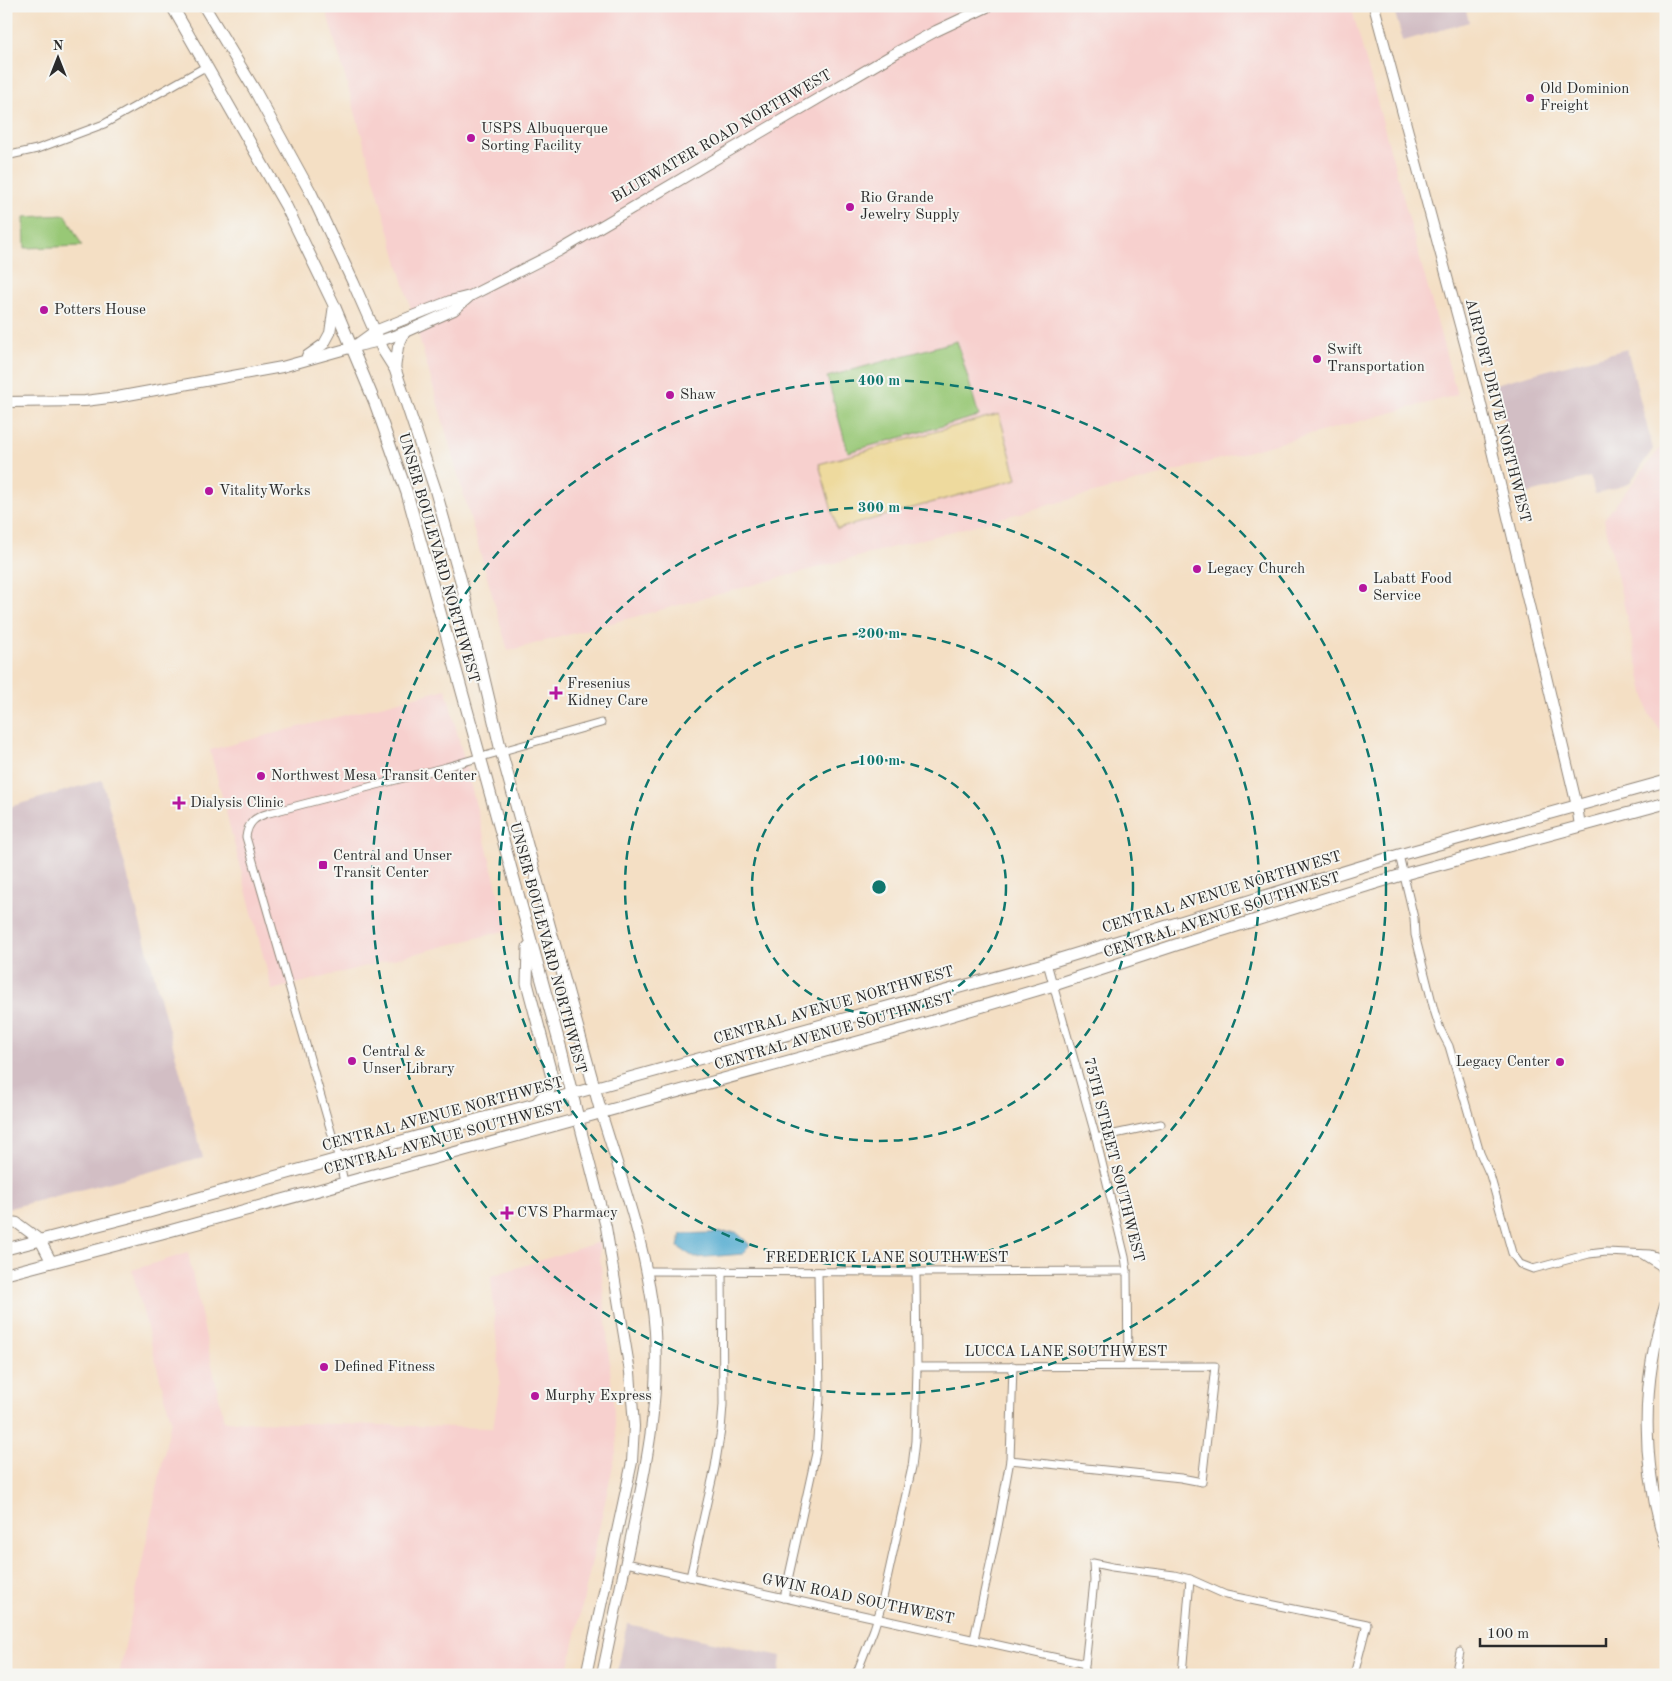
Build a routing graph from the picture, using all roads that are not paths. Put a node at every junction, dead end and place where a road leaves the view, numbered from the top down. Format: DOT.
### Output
graph roads {
  1 [pos="172,6"];
  2 [pos="204,6"];
  3 [pos="989,6"];
  4 [pos="1374,6"];
  5 [pos="207,66"];
  6 [pos="6,156"];
  7 [pos="470,296"];
  8 [pos="334,305"];
  9 [pos="406,332"];
  10 [pos="377,336"];
  11 [pos="353,347"];
  12 [pos="302,361"];
  13 [pos="394,369"];
  14 [pos="6,402"];
  15 [pos="601,723"];
  16 [pos="501,751"];
  17 [pos="479,757"];
  18 [pos="1666,781"];
  19 [pos="1666,803"];
  20 [pos="1577,806"];
  21 [pos="1580,826"];
  22 [pos="1496,828"];
  23 [pos="1500,848"];
  24 [pos="1399,855"];
  25 [pos="1405,874"];
  26 [pos="529,935"];
  27 [pos="1048,963"];
  28 [pos="1054,985"];
  29 [pos="595,1089"];
  30 [pos="572,1095"];
  31 [pos="535,1105"];
  32 [pos="601,1112"];
  33 [pos="578,1118"];
  34 [pos="1162,1124"];
  35 [pos="1096,1138"];
  36 [pos="339,1159"];
  37 [pos="344,1182"];
  38 [pos="6,1221"];
  39 [pos="17,1224"];
  40 [pos="6,1226"];
  41 [pos="40,1240"];
  42 [pos="6,1249"];
  43 [pos="1640,1254"];
  44 [pos="1666,1259"];
  45 [pos="51,1261"];
  46 [pos="646,1271"];
  47 [pos="722,1271"];
  48 [pos="1127,1271"];
  49 [pos="818,1272"];
  50 [pos="916,1272"];
  51 [pos="6,1274"];
  52 [pos="1666,1276"];
  53 [pos="1666,1304"];
  54 [pos="917,1366"];
  55 [pos="1013,1366"];
  56 [pos="1128,1366"];
  57 [pos="1010,1460"];
  58 [pos="1666,1546"];
  59 [pos="626,1563"];
  60 [pos="690,1577"];
  61 [pos="1190,1579"];
  62 [pos="784,1598"];
  63 [pos="878,1619"];
  64 [pos="974,1640"];
  65 [pos="1460,1652"];
  66 [pos="1085,1664"];
  67 [pos="586,1675"];
  68 [pos="602,1675"];
  69 [pos="856,1675"];
  70 [pos="1084,1675"];
  71 [pos="1182,1675"];
  72 [pos="1354,1675"];
  73 [pos="1455,1675"];
  1 -- 5 [label="main road, UNSER BOULEVARD NORTHWEST"];
  2 -- 10 [label="main road, UNSER BOULEVARD NORTHWEST"];
  3 -- 7 [label="street, BLUEWATER ROAD NORTHWEST"];
  4 -- 20 [label="street, AIRPORT DRIVE NORTHWEST"];
  5 -- 6 [label="street"];
  5 -- 8 [label="main road, UNSER BOULEVARD NORTHWEST"];
  7 -- 9 [label="street, BLUEWATER ROAD NORTHWEST"];
  7 -- 10 [label="street, BLUEWATER ROAD NORTHWEST"];
  8 -- 11 [label="main road, UNSER BOULEVARD NORTHWEST"];
  8 -- 12 [label="street"];
  9 -- 10 [label="street, BLUEWATER ROAD NORTHWEST"];
  9 -- 13 [label="street"];
  10 -- 11 [label="street, BLUEWATER ROAD NORTHWEST"];
  10 -- 13 [label="main road, UNSER BOULEVARD NORTHWEST"];
  11 -- 12 [label="street, BLUEWATER ROAD NORTHWEST"];
  11 -- 17 [label="main road, UNSER BOULEVARD NORTHWEST"];
  12 -- 14 [label="street, BLUEWATER ROAD NORTHWEST"];
  13 -- 16 [label="main road, UNSER BOULEVARD NORTHWEST"];
  15 -- 16 [label="street"];
  16 -- 17 [label="street"];
  16 -- 29 [label="main road, UNSER BOULEVARD NORTHWEST"];
  17 -- 26 [label="main road, UNSER BOULEVARD NORTHWEST"];
  17 -- 36 [label="street"];
  18 -- 20 [label="main road, CENTRAL AVENUE NORTHWEST"];
  19 -- 21 [label="main road, CENTRAL AVENUE SOUTHWEST"];
  20 -- 21 [label="street, AIRPORT DRIVE NORTHWEST"];
  20 -- 22 [label="main road, CENTRAL AVENUE NORTHWEST"];
  21 -- 23 [label="main road, CENTRAL AVENUE SOUTHWEST"];
  22 -- 23 [label="main road"];
  22 -- 24 [label="main road, CENTRAL AVENUE NORTHWEST"];
  23 -- 25 [label="main road, CENTRAL AVENUE SOUTHWEST"];
  24 -- 25 [label="street"];
  24 -- 27 [label="main road, CENTRAL AVENUE NORTHWEST"];
  25 -- 28 [label="main road, CENTRAL AVENUE SOUTHWEST"];
  25 -- 43 [label="street"];
  26 -- 30 [label="main road, UNSER BOULEVARD NORTHWEST"];
  26 -- 31 [label="main road"];
  27 -- 28 [label="street, 75TH STREET SOUTHWEST"];
  27 -- 29 [label="main road, CENTRAL AVENUE NORTHWEST"];
  28 -- 32 [label="main road, CENTRAL AVENUE SOUTHWEST"];
  28 -- 35 [label="street, 75TH STREET SOUTHWEST"];
  29 -- 30 [label="main road, CENTRAL AVENUE NORTHWEST"];
  29 -- 32 [label="main road, UNSER BOULEVARD NORTHWEST"];
  30 -- 31 [label="main road, CENTRAL AVENUE NORTHWEST"];
  30 -- 33 [label="main road, UNSER BOULEVARD NORTHWEST"];
  31 -- 36 [label="main road, CENTRAL AVENUE NORTHWEST"];
  32 -- 33 [label="main road, CENTRAL AVENUE SOUTHWEST"];
  32 -- 46 [label="street"];
  33 -- 37 [label="main road, CENTRAL AVENUE SOUTHWEST"];
  33 -- 67 [label="street"];
  34 -- 35 [label="street"];
  35 -- 48 [label="street, 75TH STREET SOUTHWEST"];
  36 -- 37 [label="street"];
  36 -- 41 [label="main road, CENTRAL AVENUE NORTHWEST"];
  37 -- 45 [label="main road, CENTRAL AVENUE SOUTHWEST"];
  38 -- 39 [label="street"];
  39 -- 40 [label="street"];
  39 -- 41 [label="street"];
  41 -- 42 [label="main road, CENTRAL AVENUE NORTHWEST"];
  41 -- 45 [label="street"];
  43 -- 44 [label="street"];
  43 -- 52 [label="street"];
  45 -- 51 [label="main road, CENTRAL AVENUE SOUTHWEST"];
  46 -- 47 [label="street, FREDERICK LANE SOUTHWEST"];
  46 -- 59 [label="street"];
  47 -- 49 [label="street, FREDERICK LANE SOUTHWEST"];
  47 -- 60 [label="street"];
  48 -- 50 [label="street, FREDERICK LANE SOUTHWEST"];
  48 -- 56 [label="street, 75TH STREET SOUTHWEST"];
  49 -- 50 [label="street, FREDERICK LANE SOUTHWEST"];
  49 -- 62 [label="street"];
  50 -- 54 [label="street"];
  53 -- 58 [label="main road"];
  54 -- 55 [label="street, LUCCA LANE SOUTHWEST"];
  54 -- 63 [label="street"];
  55 -- 56 [label="street, LUCCA LANE SOUTHWEST"];
  55 -- 57 [label="street"];
  56 -- 57 [label="street, LUCCA LANE SOUTHWEST"];
  57 -- 64 [label="street"];
  59 -- 60 [label="street, GWIN ROAD SOUTHWEST"];
  59 -- 68 [label="street"];
  60 -- 62 [label="street, GWIN ROAD SOUTHWEST"];
  61 -- 66 [label="street"];
  61 -- 71 [label="street"];
  61 -- 72 [label="street"];
  62 -- 63 [label="street, GWIN ROAD SOUTHWEST"];
  63 -- 64 [label="street, GWIN ROAD SOUTHWEST"];
  63 -- 69 [label="street"];
  64 -- 66 [label="street, GWIN ROAD SOUTHWEST"];
  65 -- 73 [label="street"];
  66 -- 70 [label="street"];
}
